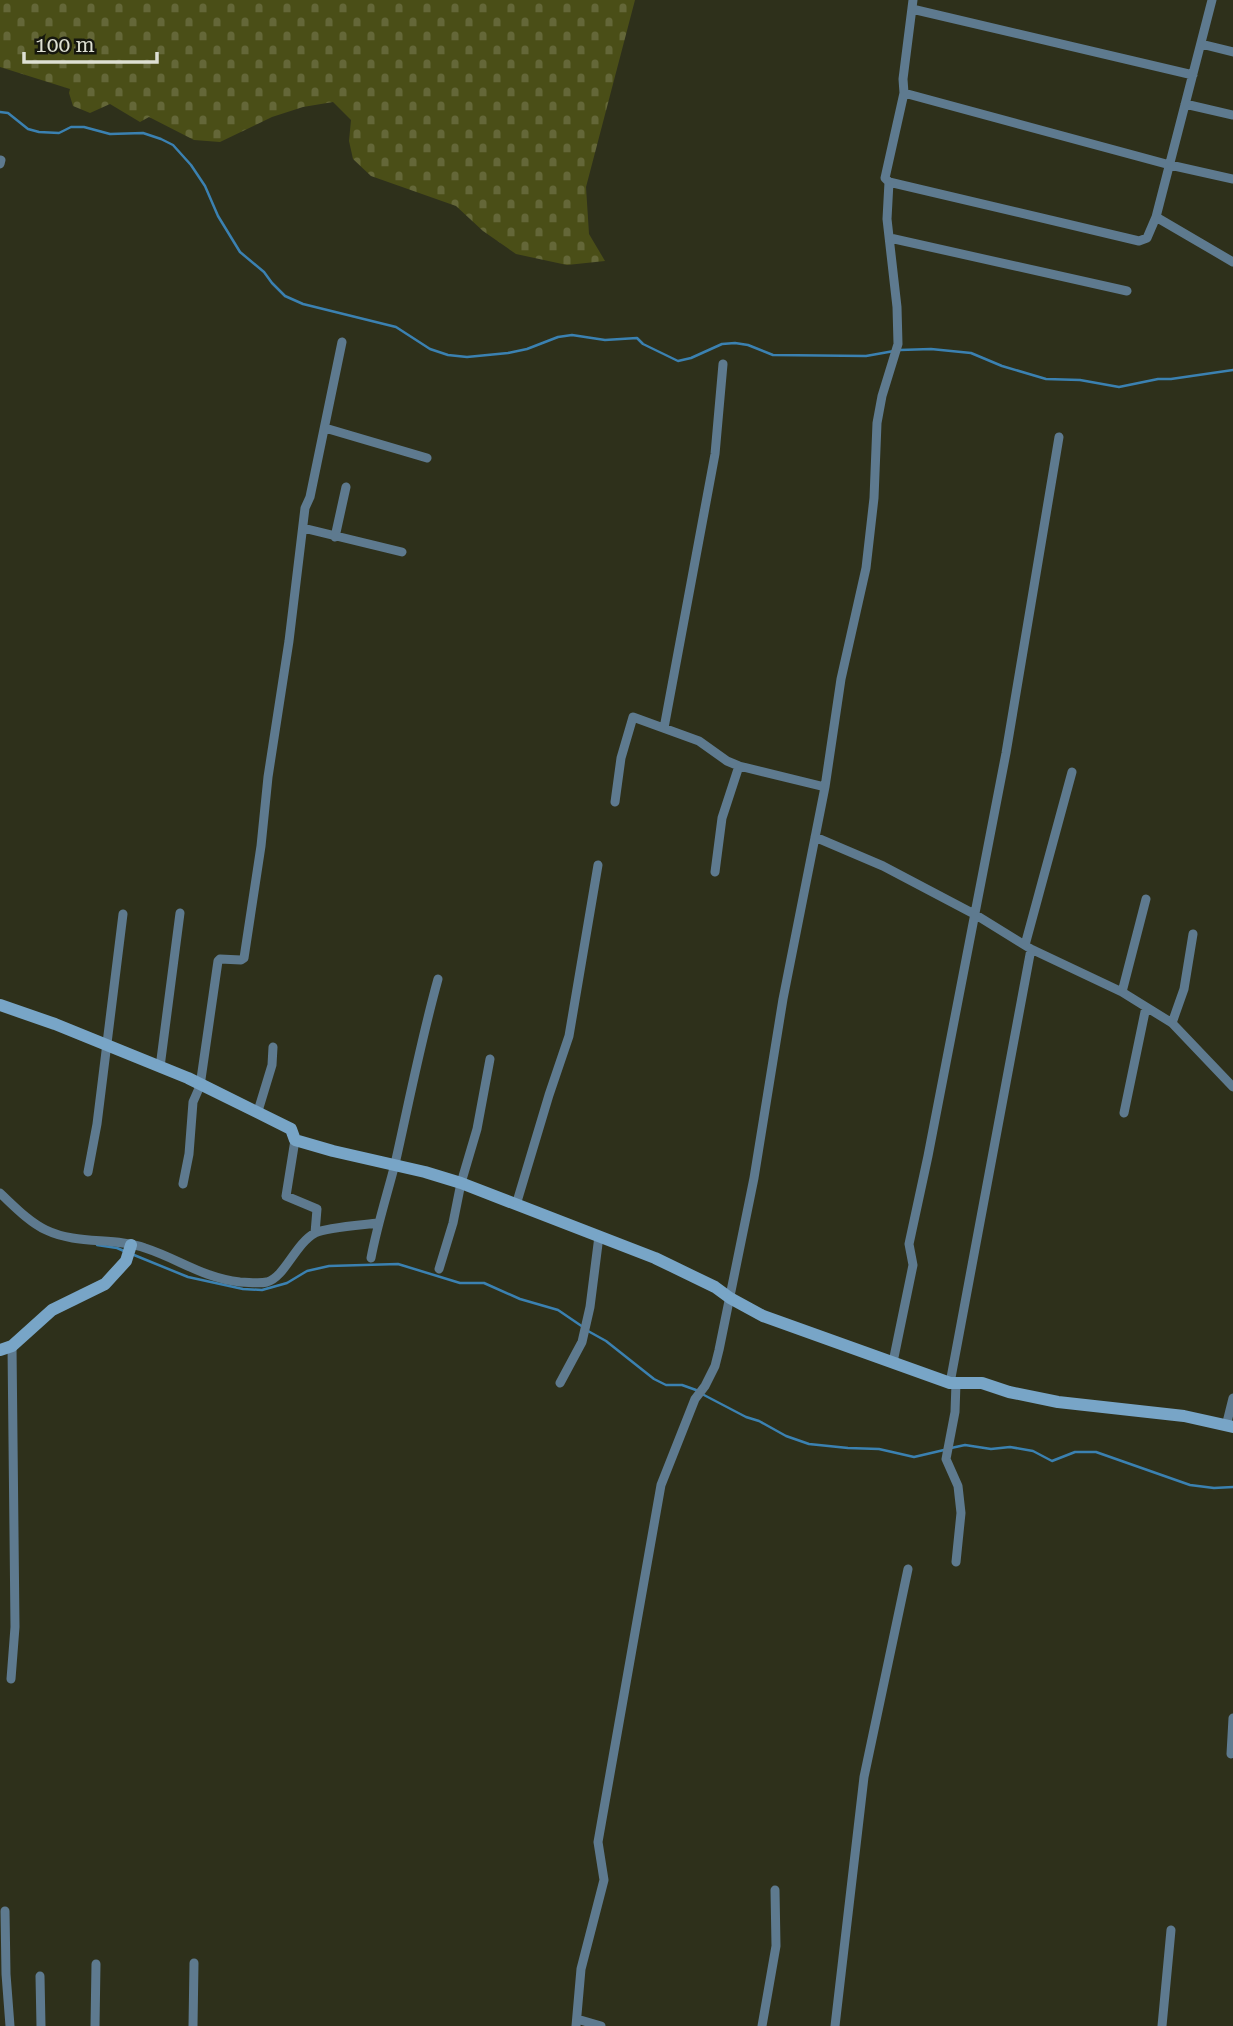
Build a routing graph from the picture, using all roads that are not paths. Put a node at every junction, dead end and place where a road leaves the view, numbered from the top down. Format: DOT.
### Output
graph roads {
  1 [pos="1212,0"];
  2 [pos="913,4"];
  3 [pos="1201,44"];
  4 [pos="1233,52"];
  5 [pos="1193,75"];
  6 [pos="904,93"];
  7 [pos="1185,104"];
  8 [pos="1233,115"];
  9 [pos="1170,165"];
  10 [pos="1233,179"];
  11 [pos="889,182"];
  12 [pos="1156,217"];
  13 [pos="890,238"];
  14 [pos="1233,262"];
  15 [pos="1126,291"];
  16 [pos="342,342"];
  17 [pos="723,364"];
  18 [pos="326,428"];
  19 [pos="1059,437"];
  20 [pos="427,458"];
  21 [pos="346,487"];
  22 [pos="303,528"];
  23 [pos="335,537"];
  24 [pos="402,552"];
  25 [pos="664,728"];
  26 [pos="739,766"];
  27 [pos="1072,772"];
  28 [pos="825,787"];
  29 [pos="615,802"];
  30 [pos="815,837"];
  31 [pos="598,865"];
  32 [pos="715,872"];
  33 [pos="1146,899"];
  34 [pos="180,913"];
  35 [pos="123,914"];
  36 [pos="976,915"];
  37 [pos="1193,934"];
  38 [pos="1028,947"];
  39 [pos="438,979"];
  40 [pos="1122,992"];
  41 [pos="0,1004"];
  42 [pos="1146,1007"];
  43 [pos="1172,1023"];
  44 [pos="107,1046"];
  45 [pos="273,1047"];
  46 [pos="491,1059"];
  47 [pos="160,1067"];
  48 [pos="200,1086"];
  49 [pos="1233,1087"];
  50 [pos="258,1111"];
  51 [pos="1124,1113"];
  52 [pos="295,1140"];
  53 [pos="394,1166"];
  54 [pos="89,1172"];
  55 [pos="461,1183"];
  56 [pos="183,1184"];
  57 [pos="0,1193"];
  58 [pos="516,1205"];
  59 [pos="378,1223"];
  60 [pos="314,1233"];
  61 [pos="599,1236"];
  62 [pos="131,1245"];
  63 [pos="372,1258"];
  64 [pos="439,1269"];
  65 [pos="730,1298"];
  66 [pos="6,1348"];
  67 [pos="894,1363"];
  68 [pos="560,1383"];
  69 [pos="953,1383"];
  70 [pos="1233,1398"];
  71 [pos="1230,1426"];
  72 [pos="956,1562"];
  73 [pos="908,1569"];
  74 [pos="11,1679"];
  75 [pos="1233,1718"];
  76 [pos="1231,1754"];
  77 [pos="775,1890"];
  78 [pos="5,1911"];
  79 [pos="1171,1930"];
  80 [pos="194,1963"];
  81 [pos="96,1964"];
  82 [pos="40,1976"];
  83 [pos="577,2023"];
  84 [pos="10,2026"];
  85 [pos="41,2026"];
  86 [pos="95,2026"];
  87 [pos="193,2026"];
  88 [pos="601,2026"];
  89 [pos="762,2026"];
  90 [pos="835,2026"];
  91 [pos="1162,2026"];
  1 -- 3 [label="street"];
  2 -- 5 [label="street"];
  2 -- 6 [label="street"];
  3 -- 4 [label="street"];
  3 -- 5 [label="street"];
  5 -- 7 [label="street"];
  6 -- 9 [label="street"];
  6 -- 11 [label="street"];
  7 -- 8 [label="street"];
  7 -- 9 [label="street"];
  9 -- 10 [label="street"];
  9 -- 12 [label="street"];
  11 -- 12 [label="street"];
  11 -- 13 [label="street"];
  12 -- 14 [label="street"];
  13 -- 15 [label="street"];
  13 -- 28 [label="street"];
  16 -- 18 [label="street"];
  17 -- 25 [label="street"];
  18 -- 20 [label="street"];
  18 -- 22 [label="street"];
  19 -- 36 [label="street"];
  21 -- 23 [label="street"];
  22 -- 23 [label="street"];
  22 -- 48 [label="street"];
  23 -- 24 [label="street"];
  25 -- 26 [label="street"];
  25 -- 29 [label="street"];
  26 -- 28 [label="street"];
  26 -- 32 [label="street"];
  27 -- 38 [label="street"];
  28 -- 30 [label="street"];
  30 -- 36 [label="street"];
  30 -- 65 [label="street"];
  31 -- 58 [label="street"];
  33 -- 40 [label="street"];
  34 -- 47 [label="street"];
  35 -- 44 [label="street"];
  36 -- 38 [label="street"];
  36 -- 67 [label="street"];
  37 -- 43 [label="street"];
  38 -- 40 [label="street"];
  38 -- 69 [label="street"];
  39 -- 53 [label="street"];
  40 -- 42 [label="street"];
  41 -- 44 [label="street"];
  42 -- 43 [label="street"];
  42 -- 51 [label="street"];
  43 -- 49 [label="street"];
  44 -- 47 [label="street"];
  44 -- 54 [label="street"];
  45 -- 50 [label="street"];
  46 -- 55 [label="street"];
  47 -- 48 [label="street"];
  48 -- 50 [label="street"];
  48 -- 56 [label="street"];
  50 -- 52 [label="street"];
  52 -- 53 [label="street"];
  52 -- 60 [label="street"];
  53 -- 55 [label="street"];
  53 -- 59 [label="street"];
  55 -- 58 [label="street"];
  55 -- 64 [label="street"];
  57 -- 62 [label="street"];
  58 -- 61 [label="street"];
  59 -- 60 [label="street"];
  59 -- 63 [label="street"];
  60 -- 62 [label="street"];
  61 -- 65 [label="street"];
  61 -- 68 [label="street"];
  62 -- 66 [label="street"];
  65 -- 67 [label="street"];
  65 -- 83 [label="street"];
  66 -- 74 [label="street"];
  67 -- 69 [label="street"];
  69 -- 71 [label="street"];
  69 -- 72 [label="street"];
  70 -- 71 [label="street"];
  73 -- 90 [label="street"];
  75 -- 76 [label="street"];
  77 -- 89 [label="street"];
  78 -- 84 [label="street"];
  79 -- 91 [label="street"];
  80 -- 87 [label="street"];
  81 -- 86 [label="street"];
  82 -- 85 [label="street"];
  83 -- 88 [label="street"];
}
